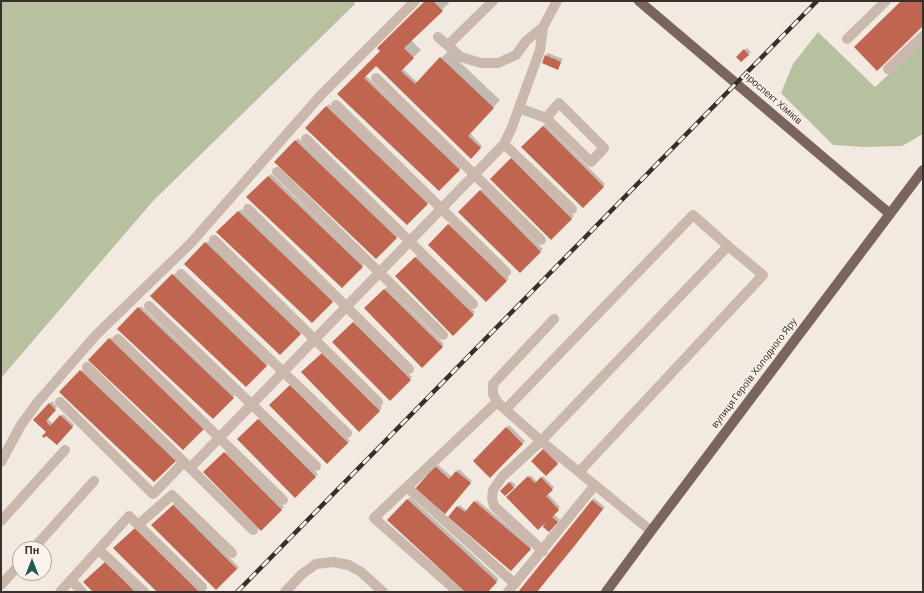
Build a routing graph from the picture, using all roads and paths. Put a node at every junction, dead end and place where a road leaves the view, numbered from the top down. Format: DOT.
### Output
graph roads {
  1 [pos="415,1"];
  2 [pos="493,1"];
  3 [pos="558,1"];
  4 [pos="639,1"];
  5 [pos="886,1"];
  6 [pos="543,27"];
  7 [pos="923,36"];
  8 [pos="438,37"];
  9 [pos="847,39"];
  10 [pos="448,45"];
  11 [pos="888,69"];
  12 [pos="376,78"];
  13 [pos="336,105"];
  14 [pos="519,108"];
  15 [pos="546,118"];
  16 [pos="306,139"];
  17 [pos="504,144"];
  18 [pos="923,170"];
  19 [pos="277,172"];
  20 [pos="474,174"];
  21 [pos="441,208"];
  22 [pos="248,209"];
  23 [pos="572,209"];
  24 [pos="890,214"];
  25 [pos="214,240"];
  26 [pos="541,240"];
  27 [pos="409,241"];
  28 [pos="728,246"];
  29 [pos="506,272"];
  30 [pos="379,273"];
  31 [pos="182,274"];
  32 [pos="473,304"];
  33 [pos="149,306"];
  34 [pos="346,306"];
  35 [pos="554,319"];
  36 [pos="443,335"];
  37 [pos="118,339"];
  38 [pos="315,339"];
  39 [pos="87,367"];
  40 [pos="409,369"];
  41 [pos="283,372"];
  42 [pos="60,402"];
  43 [pos="378,402"];
  44 [pos="497,402"];
  45 [pos="251,404"];
  46 [pos="506,409"];
  47 [pos="347,433"];
  48 [pos="219,437"];
  49 [pos="541,441"];
  50 [pos="65,450"];
  51 [pos="1,462"];
  52 [pos="187,465"];
  53 [pos="316,466"];
  54 [pos="579,472"];
  55 [pos="94,481"];
  56 [pos="595,485"];
  57 [pos="407,487"];
  58 [pos="283,500"];
  59 [pos="1,521"];
  60 [pos="138,525"];
  61 [pos="253,530"];
  62 [pos="651,531"];
  63 [pos="40,541"];
  64 [pos="99,550"];
  65 [pos="543,551"];
  66 [pos="232,553"];
  67 [pos="12,573"];
  68 [pos="70,580"];
  69 [pos="1,585"];
  70 [pos="202,587"];
  71 [pos="512,588"];
  72 [pos="60,592"];
  73 [pos="82,592"];
  74 [pos="144,592"];
  75 [pos="284,592"];
  76 [pos="383,592"];
  77 [pos="458,592"];
  78 [pos="606,592"];
  1 -- 51 [label="lane"];
  2 -- 10 [label="lane"];
  3 -- 6 [label="lane"];
  4 -- 24 [label="main road, проспект Хіміків"];
  5 -- 9 [label="lane"];
  6 -- 10 [label="lane"];
  6 -- 14 [label="lane"];
  7 -- 11 [label="lane"];
  8 -- 10 [label="lane"];
  12 -- 20 [label="lane"];
  13 -- 21 [label="lane"];
  14 -- 15 [label="lane"];
  14 -- 17 [label="lane"];
  15 -- 15 [label="lane"];
  16 -- 27 [label="lane"];
  17 -- 20 [label="lane"];
  17 -- 23 [label="lane"];
  18 -- 24 [label="main road, вулиця Героїв Холодного Яру"];
  19 -- 30 [label="lane"];
  20 -- 21 [label="lane"];
  20 -- 26 [label="lane"];
  21 -- 27 [label="lane"];
  21 -- 29 [label="lane"];
  22 -- 34 [label="lane"];
  24 -- 62 [label="main road, вулиця Героїв Холодного Яру"];
  25 -- 38 [label="lane"];
  27 -- 30 [label="lane"];
  27 -- 32 [label="lane"];
  28 -- 46 [label="lane"];
  28 -- 49 [label="lane"];
  28 -- 54 [label="lane"];
  30 -- 34 [label="lane"];
  30 -- 36 [label="lane"];
  31 -- 41 [label="lane"];
  33 -- 45 [label="lane"];
  34 -- 38 [label="lane"];
  34 -- 40 [label="lane"];
  35 -- 44 [label="lane"];
  37 -- 48 [label="lane"];
  38 -- 41 [label="lane"];
  38 -- 43 [label="lane"];
  39 -- 52 [label="lane"];
  41 -- 45 [label="lane"];
  41 -- 47 [label="lane"];
  42 -- 52 [label="lane"];
  44 -- 46 [label="lane"];
  44 -- 57 [label="lane"];
  45 -- 48 [label="lane"];
  45 -- 53 [label="lane"];
  46 -- 49 [label="lane"];
  48 -- 52 [label="lane"];
  48 -- 58 [label="lane"];
  49 -- 54 [label="lane"];
  49 -- 65 [label="lane"];
  50 -- 59 [label="lane"];
  52 -- 61 [label="lane"];
  54 -- 56 [label="lane"];
  55 -- 63 [label="lane"];
  56 -- 62 [label="lane"];
  56 -- 65 [label="lane"];
  57 -- 71 [label="lane"];
  57 -- 77 [label="lane"];
  60 -- 64 [label="lane"];
  60 -- 66 [label="lane"];
  60 -- 70 [label="lane"];
  62 -- 78 [label="main road, вулиця Героїв Холодного Яру"];
  64 -- 68 [label="lane"];
  64 -- 74 [label="lane"];
  65 -- 71 [label="lane"];
  67 -- 69 [label="lane"];
  68 -- 72 [label="lane"];
  68 -- 73 [label="lane"];
  75 -- 76 [label="lane"];
}
